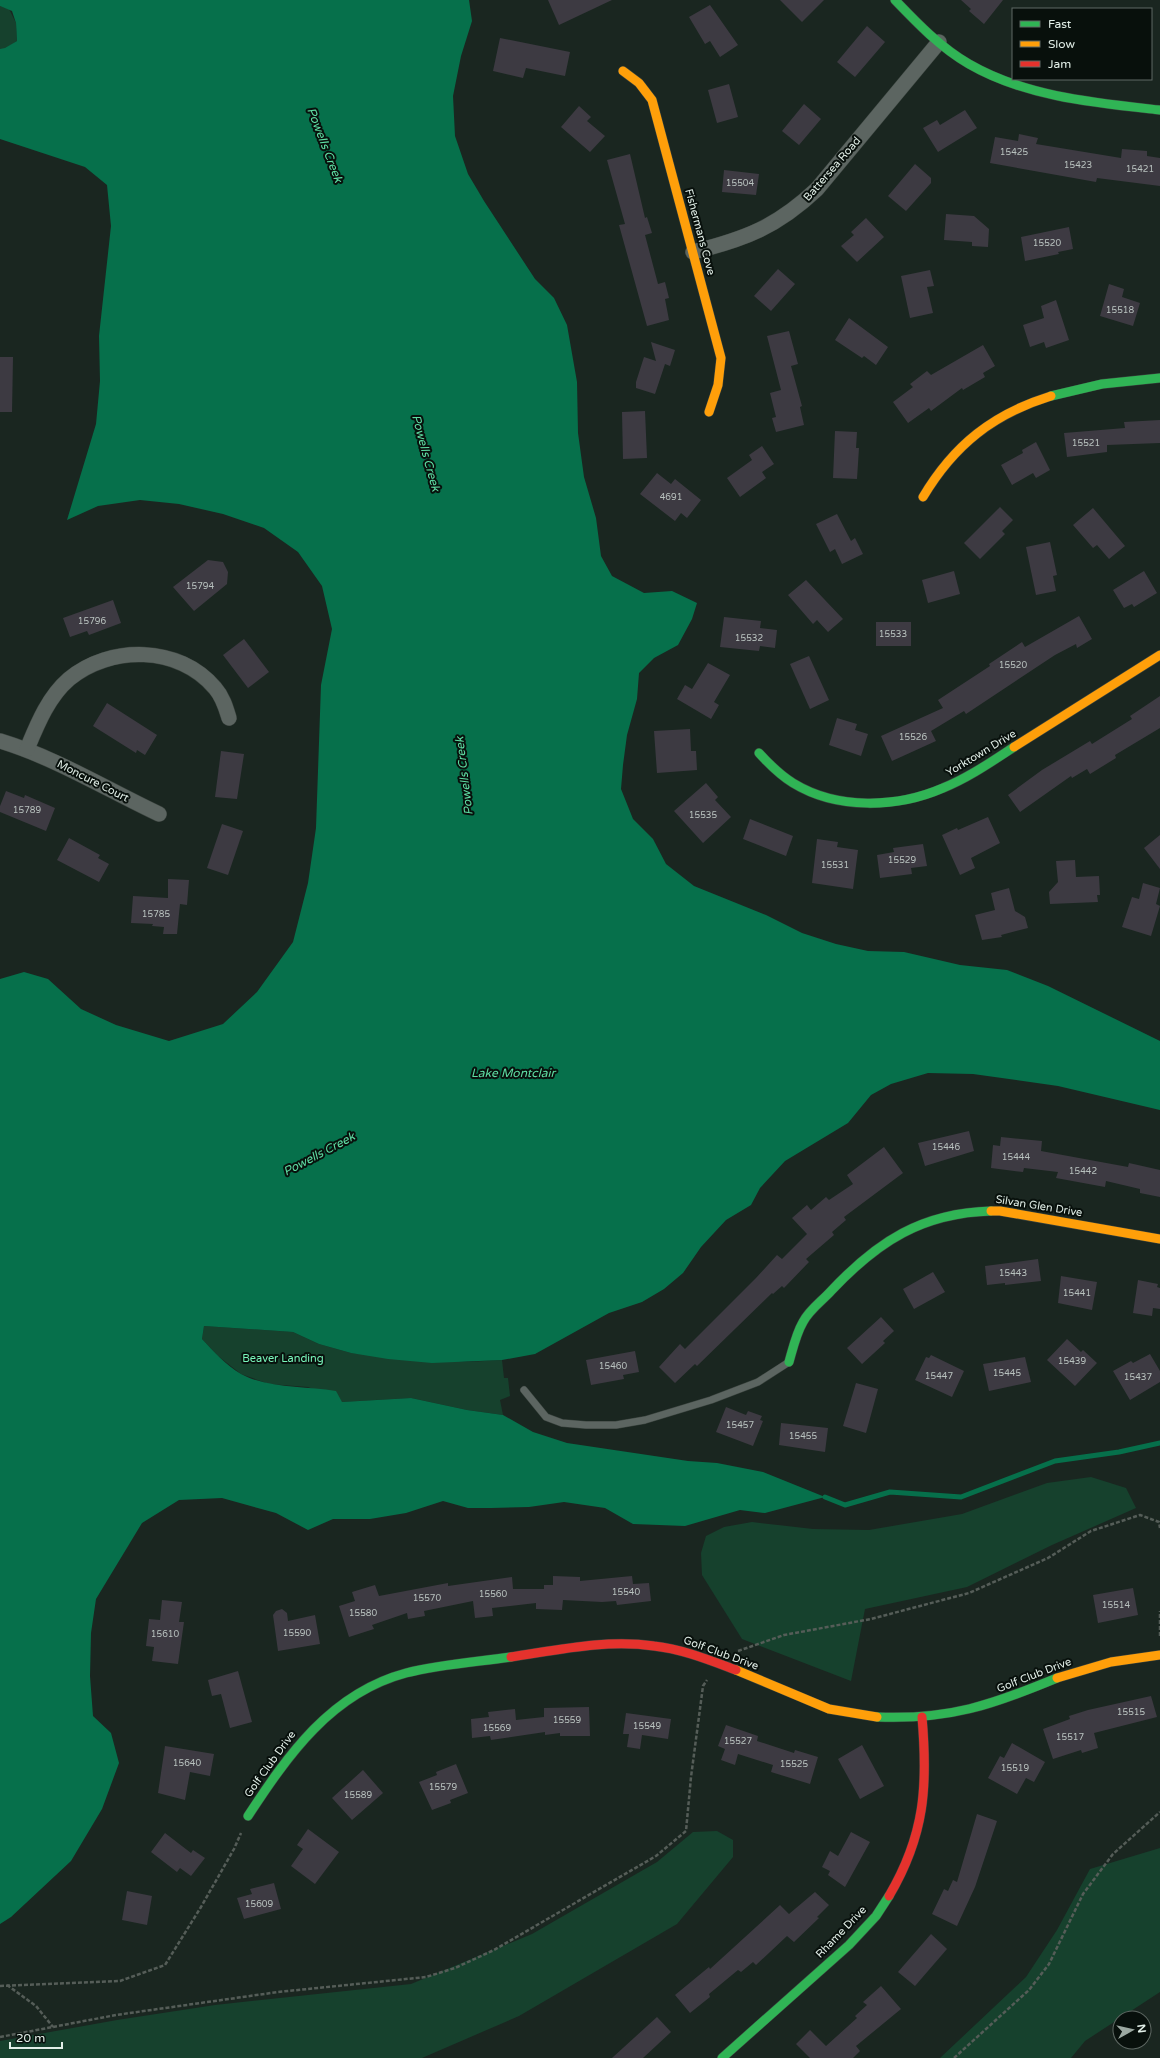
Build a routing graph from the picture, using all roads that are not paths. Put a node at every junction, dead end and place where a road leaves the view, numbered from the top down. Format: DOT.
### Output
graph roads {
  1 [pos="895,0"];
  2 [pos="939,42"];
  3 [pos="623,71"];
  4 [pos="1160,110"];
  5 [pos="693,252"];
  6 [pos="1160,378"];
  7 [pos="709,412"];
  8 [pos="923,497"];
  9 [pos="1160,655"];
  10 [pos="229,718"];
  11 [pos="0,741"];
  12 [pos="27,749"];
  13 [pos="759,753"];
  14 [pos="159,814"];
  15 [pos="1160,1239"];
  16 [pos="789,1362"];
  17 [pos="524,1390"];
  18 [pos="1160,1655"];
  19 [pos="922,1717"];
  20 [pos="248,1816"];
  21 [pos="722,2058"];
  1 -- 2 [label="street"];
  2 -- 4 [label="street"];
  2 -- 5 [label="street, Battersea Road"];
  3 -- 5 [label="street, Fishermans Cove"];
  5 -- 7 [label="street, Fishermans Cove"];
  6 -- 8 [label="street"];
  9 -- 13 [label="street, Yorktown Drive"];
  10 -- 12 [label="street"];
  11 -- 12 [label="street, Moncure Court"];
  12 -- 14 [label="street, Moncure Court"];
  15 -- 16 [label="street, Silvan Glen Drive"];
  16 -- 17 [label="lane"];
  18 -- 19 [label="street, Golf Club Drive"];
  19 -- 20 [label="street, Golf Club Drive"];
  19 -- 21 [label="street, Rhame Drive"];
}
